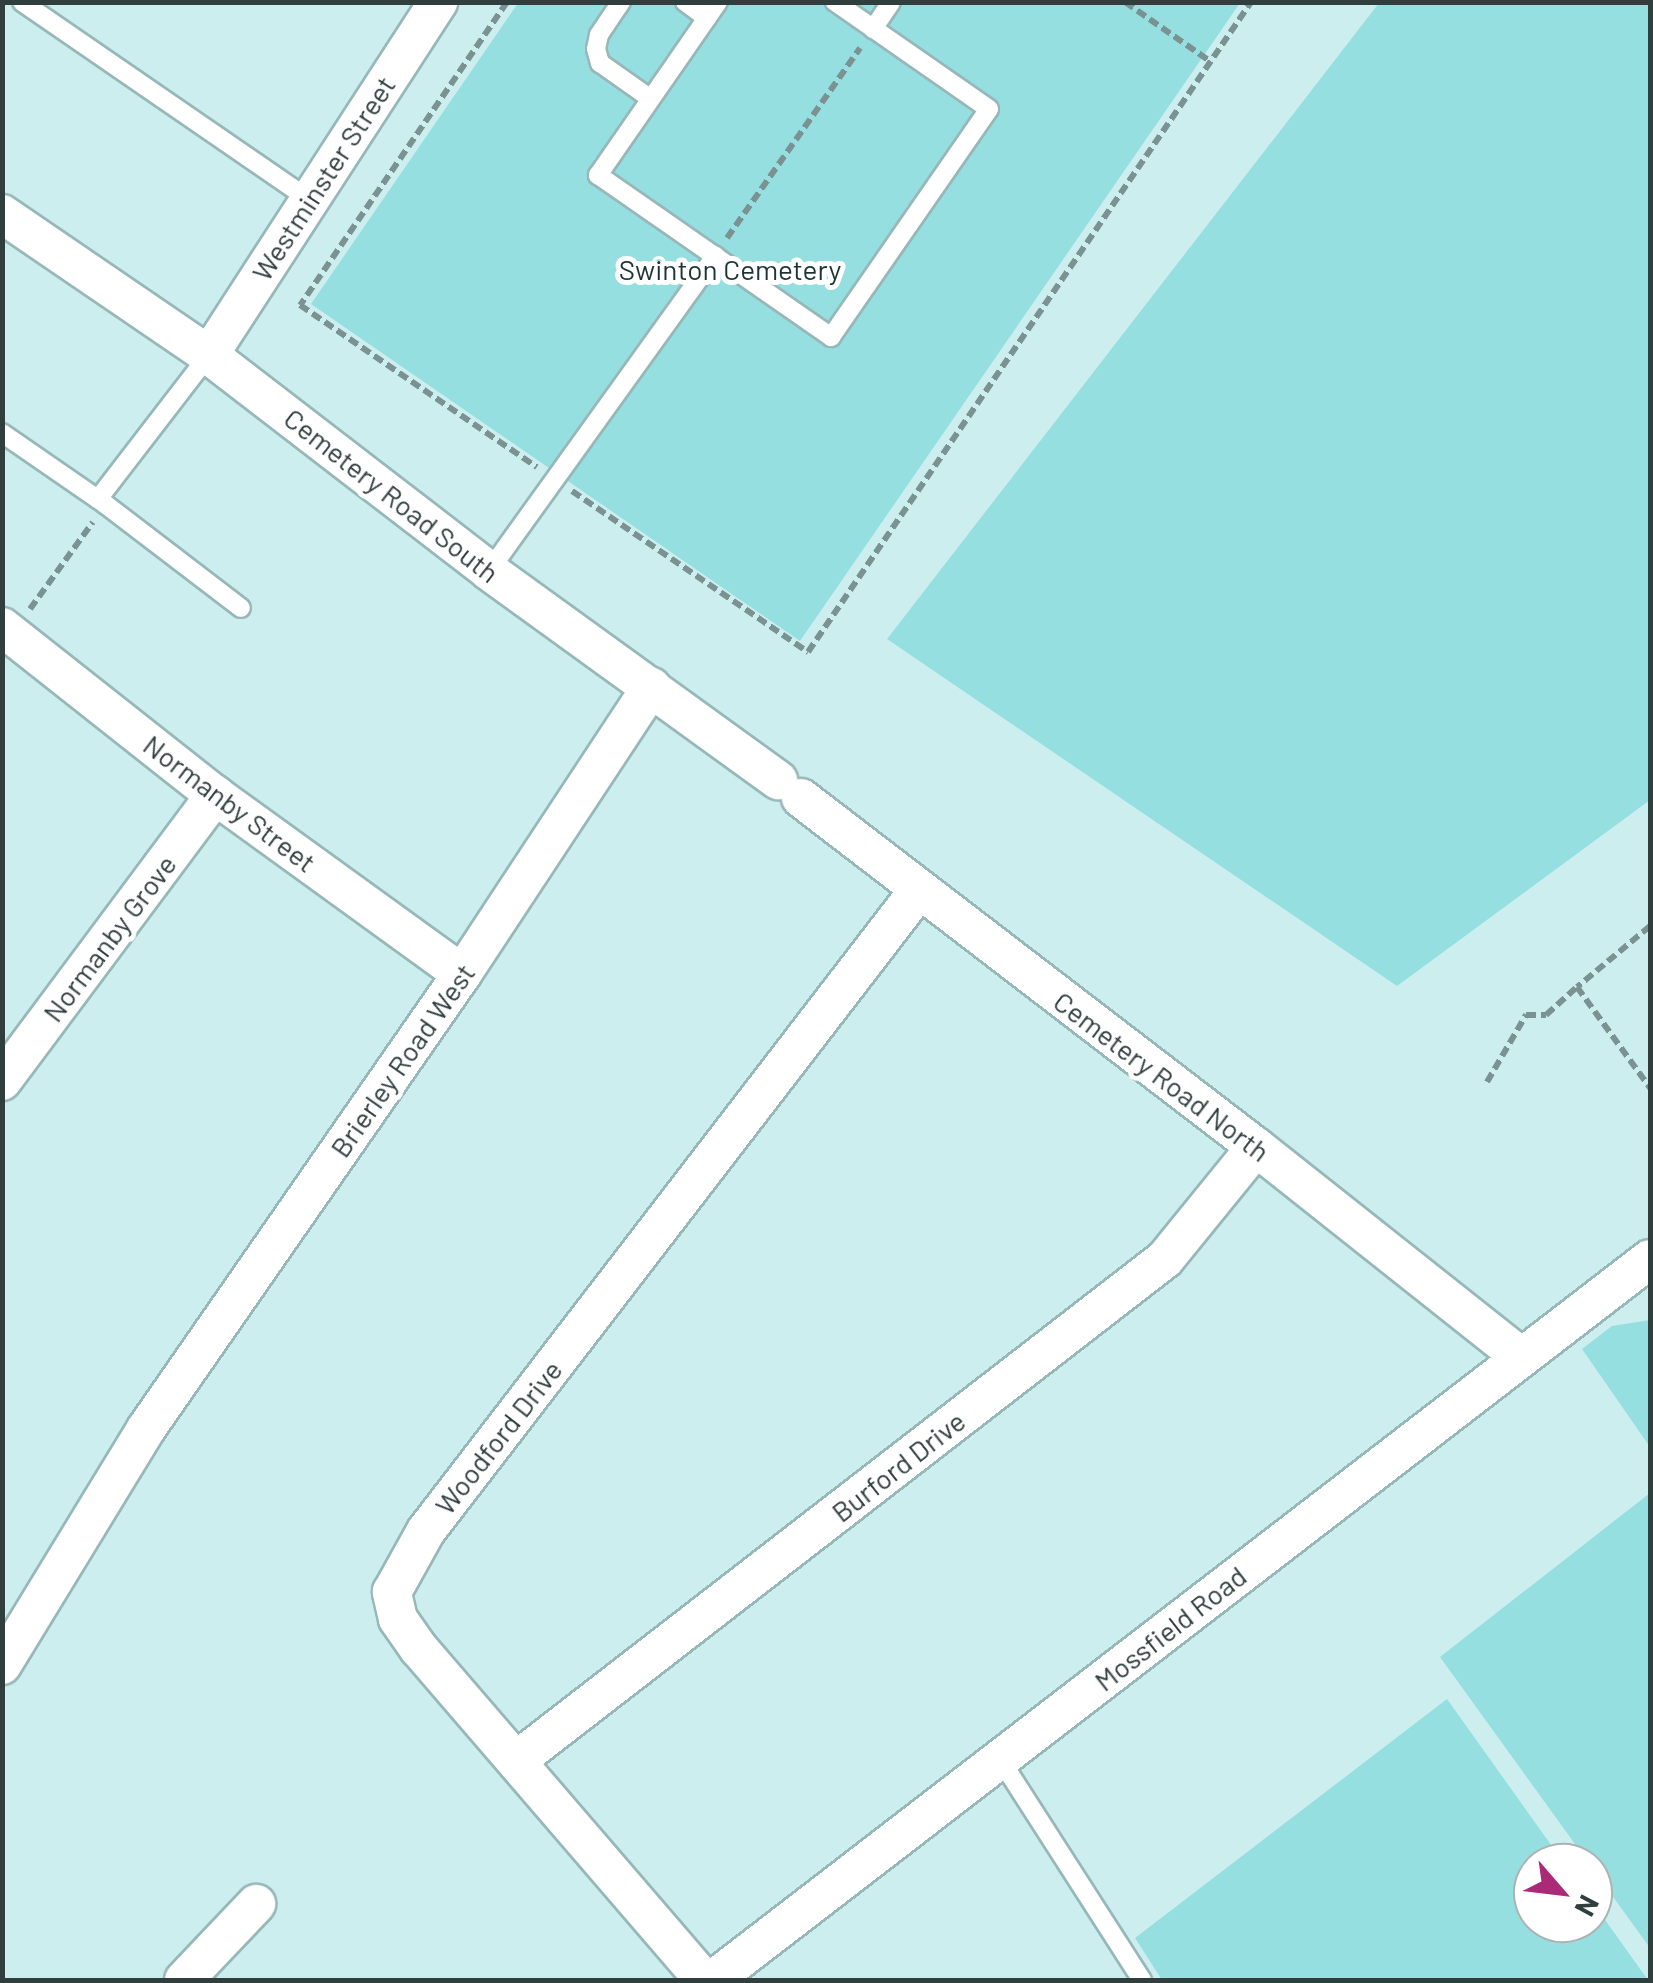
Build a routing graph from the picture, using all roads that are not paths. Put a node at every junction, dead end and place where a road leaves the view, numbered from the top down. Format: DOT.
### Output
graph roads {
  1 [pos="22,2"];
  2 [pos="438,2"];
  3 [pos="621,2"];
  4 [pos="684,2"];
  5 [pos="835,2"];
  6 [pos="891,2"];
  7 [pos="713,10"];
  8 [pos="874,29"];
  9 [pos="651,99"];
  10 [pos="308,198"];
  11 [pos="2,214"];
  12 [pos="715,256"];
  13 [pos="209,355"];
  14 [pos="2,434"];
  15 [pos="102,502"];
  16 [pos="490,571"];
  17 [pos="241,608"];
  18 [pos="7,631"];
  19 [pos="651,687"];
  20 [pos="789,789"];
  21 [pos="215,795"];
  22 [pos="919,890"];
  23 [pos="462,974"];
  24 [pos="2,1081"];
  25 [pos="1256,1146"];
  26 [pos="1643,1274"];
  27 [pos="1521,1357"];
  28 [pos="2,1665"];
  29 [pos="1000,1759"];
  30 [pos="516,1761"];
  31 [pos="256,1904"];
  32 [pos="184,1980"];
  33 [pos="704,1980"];
  34 [pos="713,1980"];
  35 [pos="1142,1980"];
  1 -- 10 [label="lane"];
  2 -- 10 [label="street, Westminster Street"];
  3 -- 9 [label="lane"];
  4 -- 7 [label="lane"];
  5 -- 8 [label="lane"];
  6 -- 8 [label="lane"];
  7 -- 9 [label="lane"];
  8 -- 12 [label="lane"];
  9 -- 12 [label="lane"];
  10 -- 13 [label="street, Westminster Street"];
  11 -- 13 [label="street, Cemetery Road South"];
  12 -- 16 [label="lane"];
  13 -- 15 [label="lane"];
  13 -- 16 [label="street, Cemetery Road South"];
  14 -- 15 [label="lane"];
  15 -- 17 [label="lane"];
  16 -- 19 [label="street, Cemetery Road South"];
  18 -- 21 [label="street, Normanby Street"];
  19 -- 20 [label="street, Cemetery Road South"];
  19 -- 23 [label="street, Brierley Road West"];
  20 -- 22 [label="street, Cemetery Road North"];
  21 -- 23 [label="street, Normanby Street"];
  21 -- 24 [label="street, Normanby Grove"];
  22 -- 25 [label="street, Cemetery Road North"];
  22 -- 30 [label="street, Woodford Drive"];
  23 -- 28 [label="street, Brierley Road West"];
  25 -- 27 [label="street, Cemetery Road North"];
  25 -- 30 [label="street, Burford Drive"];
  26 -- 27 [label="street, Mossfield Road"];
  27 -- 29 [label="street, Mossfield Road"];
  29 -- 34 [label="street, Mossfield Road"];
  29 -- 35 [label="lane"];
  30 -- 33 [label="street, Woodford Drive"];
  31 -- 32 [label="street"];
}
